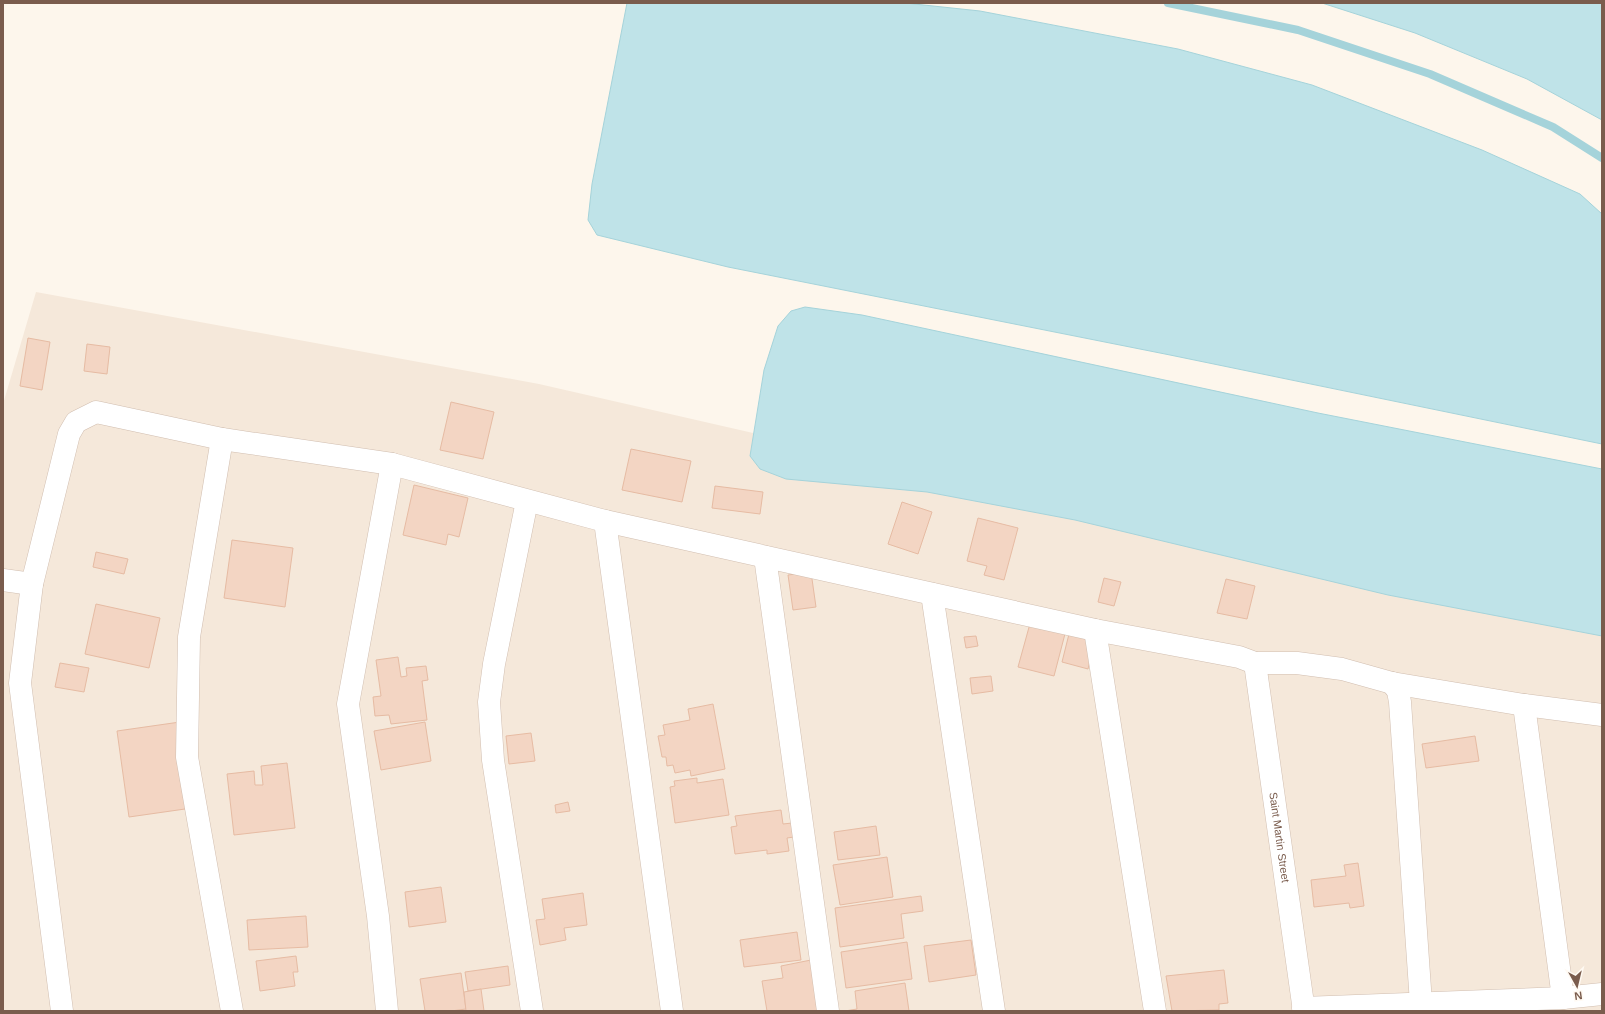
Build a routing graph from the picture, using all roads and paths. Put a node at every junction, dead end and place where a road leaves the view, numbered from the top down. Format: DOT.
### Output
graph roads {
  1 [pos="222,439"];
  2 [pos="392,464"];
  3 [pos="527,501"];
  4 [pos="605,521"];
  5 [pos="765,557"];
  6 [pos="3,580"];
  7 [pos="32,584"];
  8 [pos="932,594"];
  9 [pos="1095,630"];
  10 [pos="1255,664"];
  11 [pos="1392,683"];
  12 [pos="1524,706"];
  13 [pos="1602,715"];
  14 [pos="1602,994"];
  15 [pos="1563,998"];
  16 [pos="1420,1003"];
  17 [pos="1303,1009"];
  18 [pos="62,1011"];
  19 [pos="232,1011"];
  20 [pos="387,1011"];
  21 [pos="532,1011"];
  22 [pos="672,1011"];
  23 [pos="828,1011"];
  24 [pos="994,1011"];
  25 [pos="1155,1011"];
  1 -- 2 [label="street"];
  1 -- 7 [label="street"];
  1 -- 19 [label="street"];
  2 -- 3 [label="street"];
  2 -- 20 [label="street"];
  3 -- 4 [label="street"];
  3 -- 21 [label="street"];
  4 -- 5 [label="street"];
  4 -- 22 [label="street"];
  5 -- 8 [label="street"];
  5 -- 23 [label="street"];
  6 -- 7 [label="street"];
  7 -- 18 [label="street"];
  8 -- 9 [label="street"];
  8 -- 24 [label="street"];
  9 -- 10 [label="street"];
  9 -- 25 [label="street"];
  10 -- 11 [label="street"];
  10 -- 17 [label="street, Saint Martin Street"];
  11 -- 12 [label="street"];
  11 -- 16 [label="street"];
  12 -- 13 [label="street"];
  12 -- 15 [label="street"];
  14 -- 15 [label="street"];
  15 -- 16 [label="street"];
  16 -- 17 [label="street"];
}
